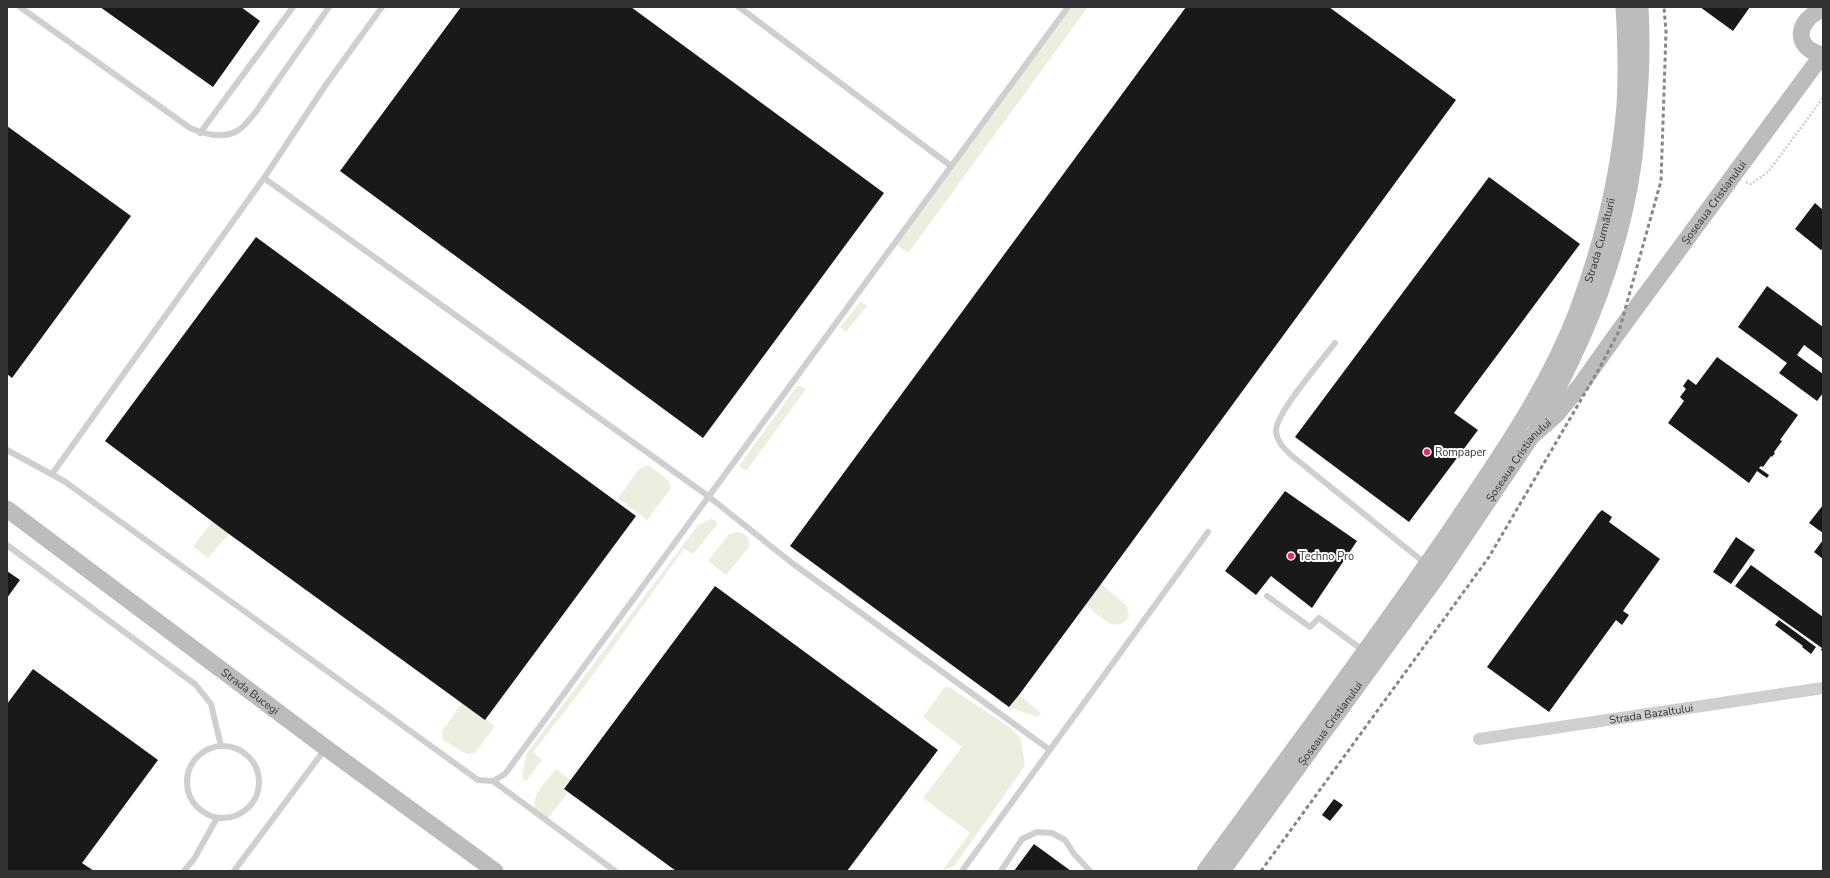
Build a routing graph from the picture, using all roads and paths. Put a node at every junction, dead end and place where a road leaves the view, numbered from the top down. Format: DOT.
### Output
graph roads {
  1 [pos="20,7"];
  2 [pos="293,7"];
  3 [pos="329,7"];
  4 [pos="382,7"];
  5 [pos="739,7"];
  6 [pos="1068,7"];
  7 [pos="1624,7"];
  8 [pos="1640,7"];
  9 [pos="1823,9"];
  10 [pos="1823,55"];
  11 [pos="1823,98"];
  12 [pos="200,133"];
  13 [pos="951,166"];
  14 [pos="1734,176"];
  15 [pos="264,178"];
  16 [pos="1335,343"];
  17 [pos="1531,437"];
  18 [pos="7,450"];
  19 [pos="1502,453"];
  20 [pos="52,474"];
  21 [pos="708,496"];
  22 [pos="7,509"];
  23 [pos="1208,532"];
  24 [pos="7,546"];
  25 [pos="1427,565"];
  26 [pos="1267,596"];
  27 [pos="1364,651"];
  28 [pos="1823,688"];
  29 [pos="1479,739"];
  30 [pos="221,746"];
  31 [pos="326,748"];
  32 [pos="1050,750"];
  33 [pos="493,781"];
  34 [pos="217,818"];
  35 [pos="184,871"];
  36 [pos="234,871"];
  37 [pos="495,871"];
  38 [pos="616,871"];
  39 [pos="962,871"];
  40 [pos="1000,871"];
  41 [pos="1090,871"];
  42 [pos="1205,871"];
  43 [pos="1222,871"];
  1 -- 12 [label="lane"];
  2 -- 12 [label="lane"];
  3 -- 12 [label="lane"];
  4 -- 15 [label="lane"];
  5 -- 13 [label="lane"];
  6 -- 13 [label="lane"];
  7 -- 19 [label="main road, Strada Curmăturii"];
  8 -- 17 [label="main road, Strada Curmăturii"];
  9 -- 10 [label="main road, Șoseaua Cristianului"];
  10 -- 14 [label="main road, Șoseaua Cristianului"];
  11 -- 14 [label="path"];
  13 -- 21 [label="lane"];
  14 -- 17 [label="main road, Șoseaua Cristianului"];
  15 -- 20 [label="lane"];
  15 -- 21 [label="lane"];
  16 -- 25 [label="lane"];
  17 -- 43 [label="main road, Șoseaua Cristianului"];
  18 -- 20 [label="lane"];
  19 -- 25 [label="main road, Șoseaua Cristianului"];
  20 -- 33 [label="lane"];
  21 -- 32 [label="lane"];
  21 -- 33 [label="lane"];
  22 -- 31 [label="main road, Strada Bucegi"];
  23 -- 32 [label="lane"];
  24 -- 30 [label="lane"];
  25 -- 27 [label="main road, Șoseaua Cristianului"];
  26 -- 27 [label="lane"];
  27 -- 42 [label="main road, Șoseaua Cristianului"];
  28 -- 29 [label="street, Strada Bazaltului"];
  30 -- 34 [label="lane"];
  30 -- 34 [label="lane"];
  31 -- 36 [label="lane"];
  31 -- 37 [label="main road, Strada Bucegi"];
  32 -- 39 [label="lane"];
  33 -- 38 [label="lane"];
  34 -- 35 [label="lane"];
  40 -- 41 [label="lane"];
}
